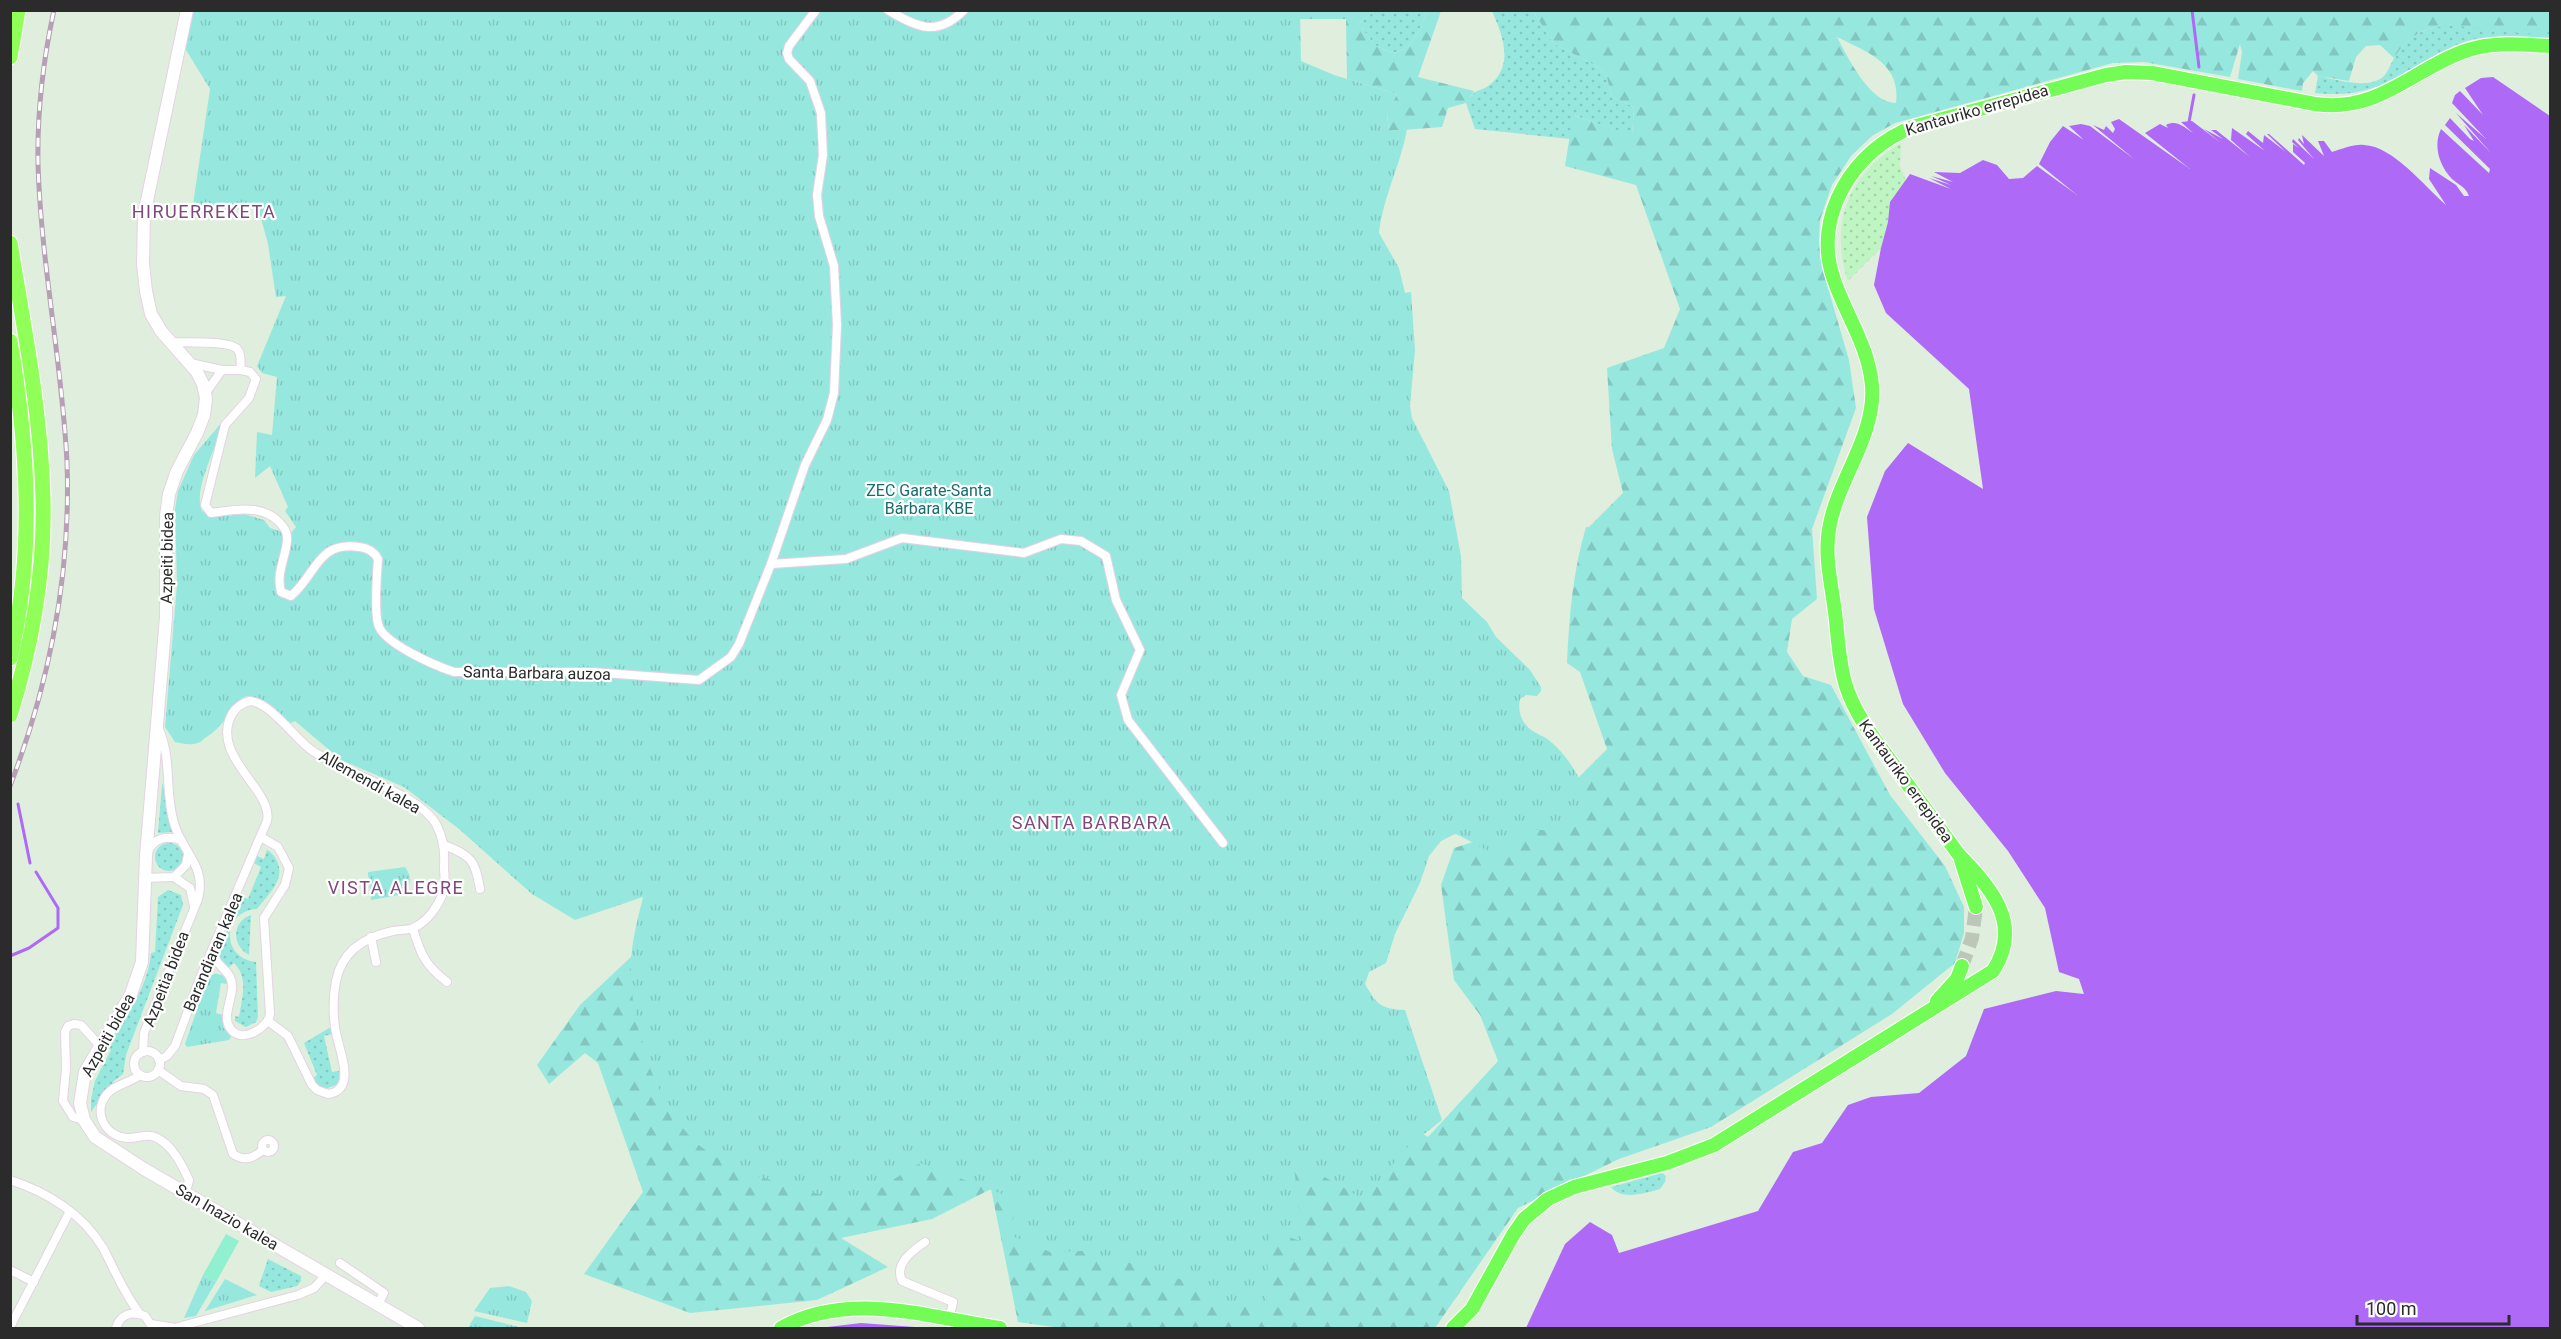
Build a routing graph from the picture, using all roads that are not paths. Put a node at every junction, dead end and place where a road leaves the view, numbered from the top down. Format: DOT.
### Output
graph roads {
  1 [pos="18,10"];
  2 [pos="187,10"];
  3 [pos="816,10"];
  4 [pos="888,10"];
  5 [pos="964,10"];
  6 [pos="2550,46"];
  7 [pos="10,57"];
  8 [pos="10,243"];
  9 [pos="10,341"];
  10 [pos="171,342"];
  11 [pos="190,363"];
  12 [pos="222,370"];
  13 [pos="240,370"];
  14 [pos="205,394"];
  15 [pos="771,564"];
  16 [pos="10,658"];
  17 [pos="10,715"];
  18 [pos="158,727"];
  19 [pos="261,837"];
  20 [pos="181,840"];
  21 [pos="1223,843"];
  22 [pos="444,845"];
  23 [pos="188,854"];
  24 [pos="1959,855"];
  25 [pos="146,856"];
  26 [pos="174,877"];
  27 [pos="144,878"];
  28 [pos="480,890"];
  29 [pos="1976,907"];
  30 [pos="194,908"];
  31 [pos="413,929"];
  32 [pos="371,937"];
  33 [pos="214,949"];
  34 [pos="376,962"];
  35 [pos="1962,966"];
  36 [pos="222,969"];
  37 [pos="200,978"];
  38 [pos="447,982"];
  39 [pos="1923,1016"];
  40 [pos="268,1021"];
  41 [pos="100,1046"];
  42 [pos="143,1052"];
  43 [pos="159,1060"];
  44 [pos="158,1070"];
  45 [pos="140,1075"];
  46 [pos="84,1120"];
  47 [pos="263,1150"];
  48 [pos="10,1180"];
  49 [pos="186,1192"];
  50 [pos="70,1211"];
  51 [pos="925,1242"];
  52 [pos="340,1263"];
  53 [pos="10,1270"];
  54 [pos="327,1274"];
  55 [pos="34,1282"];
  56 [pos="127,1294"];
  57 [pos="378,1304"];
  58 [pos="140,1314"];
  59 [pos="124,1316"];
  60 [pos="949,1320"];
  61 [pos="152,1326"];
  62 [pos="10,1327"];
  63 [pos="175,1328"];
  64 [pos="1454,1328"];
  65 [pos="116,1329"];
  66 [pos="418,1329"];
  67 [pos="781,1329"];
  68 [pos="1000,1329"];
  1 -- 7 [label="highway"];
  2 -- 10 [label="main road"];
  3 -- 15 [label="street, Santa Barbara auzoa"];
  4 -- 5 [label="street"];
  6 -- 24 [label="highway, Kantauriko errepidea"];
  8 -- 17 [label="highway"];
  9 -- 16 [label="highway"];
  10 -- 11 [label="main road"];
  10 -- 13 [label="street"];
  11 -- 12 [label="street"];
  11 -- 14 [label="main road"];
  12 -- 13 [label="street"];
  12 -- 14 [label="street"];
  13 -- 15 [label="street, Santa Barbara auzoa"];
  14 -- 18 [label="main road, Azpeiti bidea"];
  15 -- 21 [label="street"];
  18 -- 20 [label="street"];
  18 -- 25 [label="main road, Azpeiti bidea"];
  19 -- 22 [label="street, Allemendi kalea"];
  19 -- 33 [label="street, Barandiaran kalea"];
  19 -- 40 [label="street"];
  20 -- 23 [label="street"];
  20 -- 25 [label="street"];
  22 -- 28 [label="street"];
  22 -- 31 [label="street, Allemendi kalea"];
  23 -- 26 [label="street"];
  23 -- 30 [label="street, Azpeitia bidea"];
  24 -- 29 [label="highway"];
  24 -- 39 [label="highway"];
  25 -- 27 [label="main road, Azpeiti bidea"];
  26 -- 27 [label="street"];
  26 -- 30 [label="street"];
  27 -- 41 [label="main road, Azpeiti bidea"];
  30 -- 42 [label="street, Azpeitia bidea"];
  31 -- 32 [label="street"];
  31 -- 38 [label="street"];
  32 -- 34 [label="street"];
  32 -- 40 [label="street"];
  33 -- 36 [label="street"];
  33 -- 37 [label="street, Barandiaran kalea"];
  35 -- 39 [label="highway"];
  36 -- 37 [label="street"];
  36 -- 40 [label="street"];
  37 -- 43 [label="street, Barandiaran kalea"];
  39 -- 64 [label="highway"];
  41 -- 46 [label="main road, Azpeiti bidea"];
  41 -- 46 [label="street"];
  42 -- 43 [label="street"];
  42 -- 45 [label="street"];
  43 -- 44 [label="street"];
  44 -- 45 [label="street"];
  44 -- 47 [label="street"];
  45 -- 49 [label="street"];
  46 -- 49 [label="main road, San Inazio kalea"];
  48 -- 50 [label="street"];
  49 -- 54 [label="main road, San Inazio kalea"];
  50 -- 55 [label="street"];
  50 -- 56 [label="street"];
  51 -- 60 [label="street"];
  52 -- 57 [label="street"];
  53 -- 55 [label="street"];
  54 -- 57 [label="main road, San Inazio kalea"];
  54 -- 63 [label="street"];
  55 -- 62 [label="street"];
  56 -- 58 [label="street"];
  56 -- 59 [label="street"];
  57 -- 66 [label="main road, San Inazio kalea"];
  58 -- 59 [label="street"];
  58 -- 61 [label="street"];
  59 -- 65 [label="street"];
  60 -- 67 [label="highway"];
  60 -- 68 [label="highway"];
  61 -- 63 [label="street"];
}
